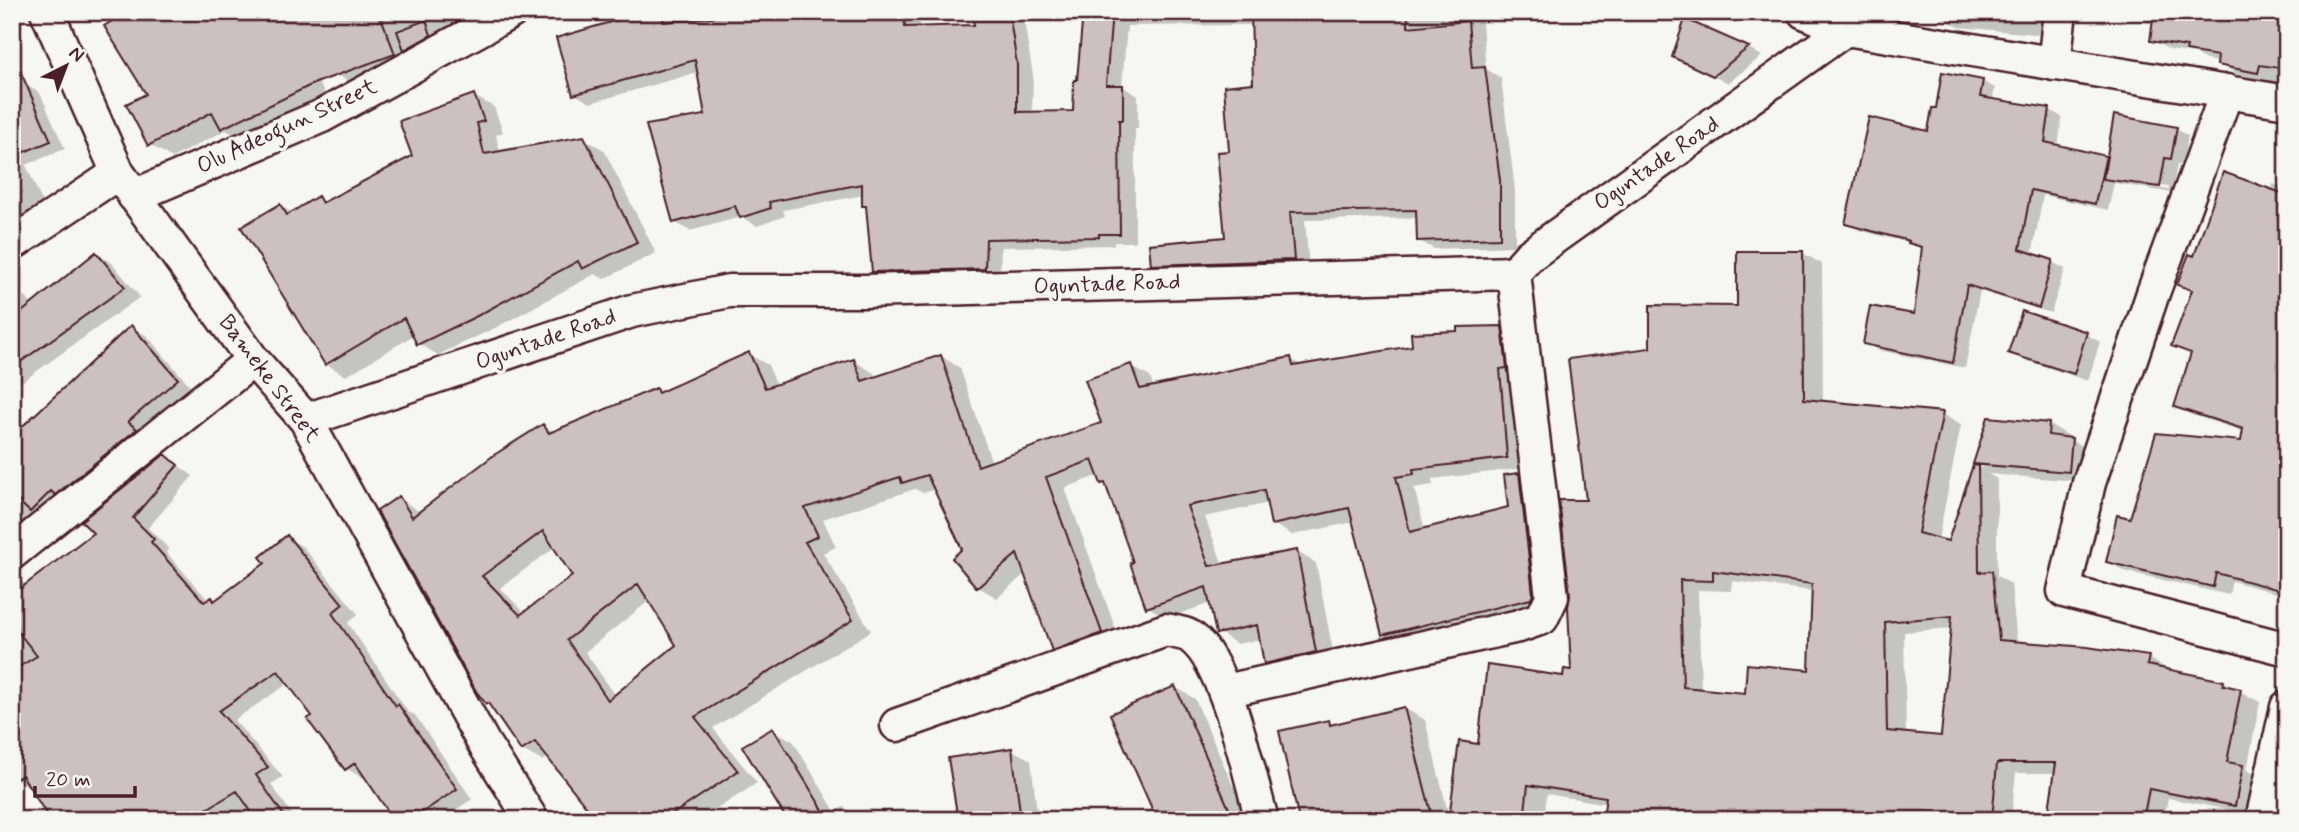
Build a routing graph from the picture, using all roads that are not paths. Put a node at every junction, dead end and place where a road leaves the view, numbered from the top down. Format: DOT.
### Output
graph roads {
  1 [pos="47,12"];
  2 [pos="511,12"];
  3 [pos="1804,12"];
  4 [pos="2060,12"];
  5 [pos="1846,29"];
  6 [pos="2054,64"];
  7 [pos="2227,90"];
  8 [pos="2287,102"];
  9 [pos="126,185"];
  10 [pos="12,244"];
  11 [pos="1514,273"];
  12 [pos="253,360"];
  13 [pos="306,420"];
  14 [pos="12,553"];
  15 [pos="2287,649"];
  16 [pos="1225,691"];
  17 [pos="2287,707"];
  18 [pos="897,725"];
  19 [pos="533,820"];
  20 [pos="1262,820"];
  21 [pos="2262,820"];
  1 -- 9 [label="street, Bameke Street"];
  2 -- 9 [label="street, Olu Adeogun Street"];
  3 -- 5 [label="street"];
  4 -- 6 [label="street"];
  5 -- 6 [label="street"];
  5 -- 11 [label="street, Oguntade Road"];
  6 -- 7 [label="street"];
  7 -- 8 [label="street"];
  7 -- 15 [label="street"];
  9 -- 10 [label="street, Olu Adeogun Street"];
  9 -- 12 [label="street, Bameke Street"];
  11 -- 13 [label="street, Oguntade Road"];
  11 -- 16 [label="street"];
  12 -- 13 [label="street, Bameke Street"];
  12 -- 14 [label="street"];
  13 -- 19 [label="street, Bameke Street"];
  16 -- 18 [label="street"];
  16 -- 20 [label="street"];
  17 -- 21 [label="street"];
}
